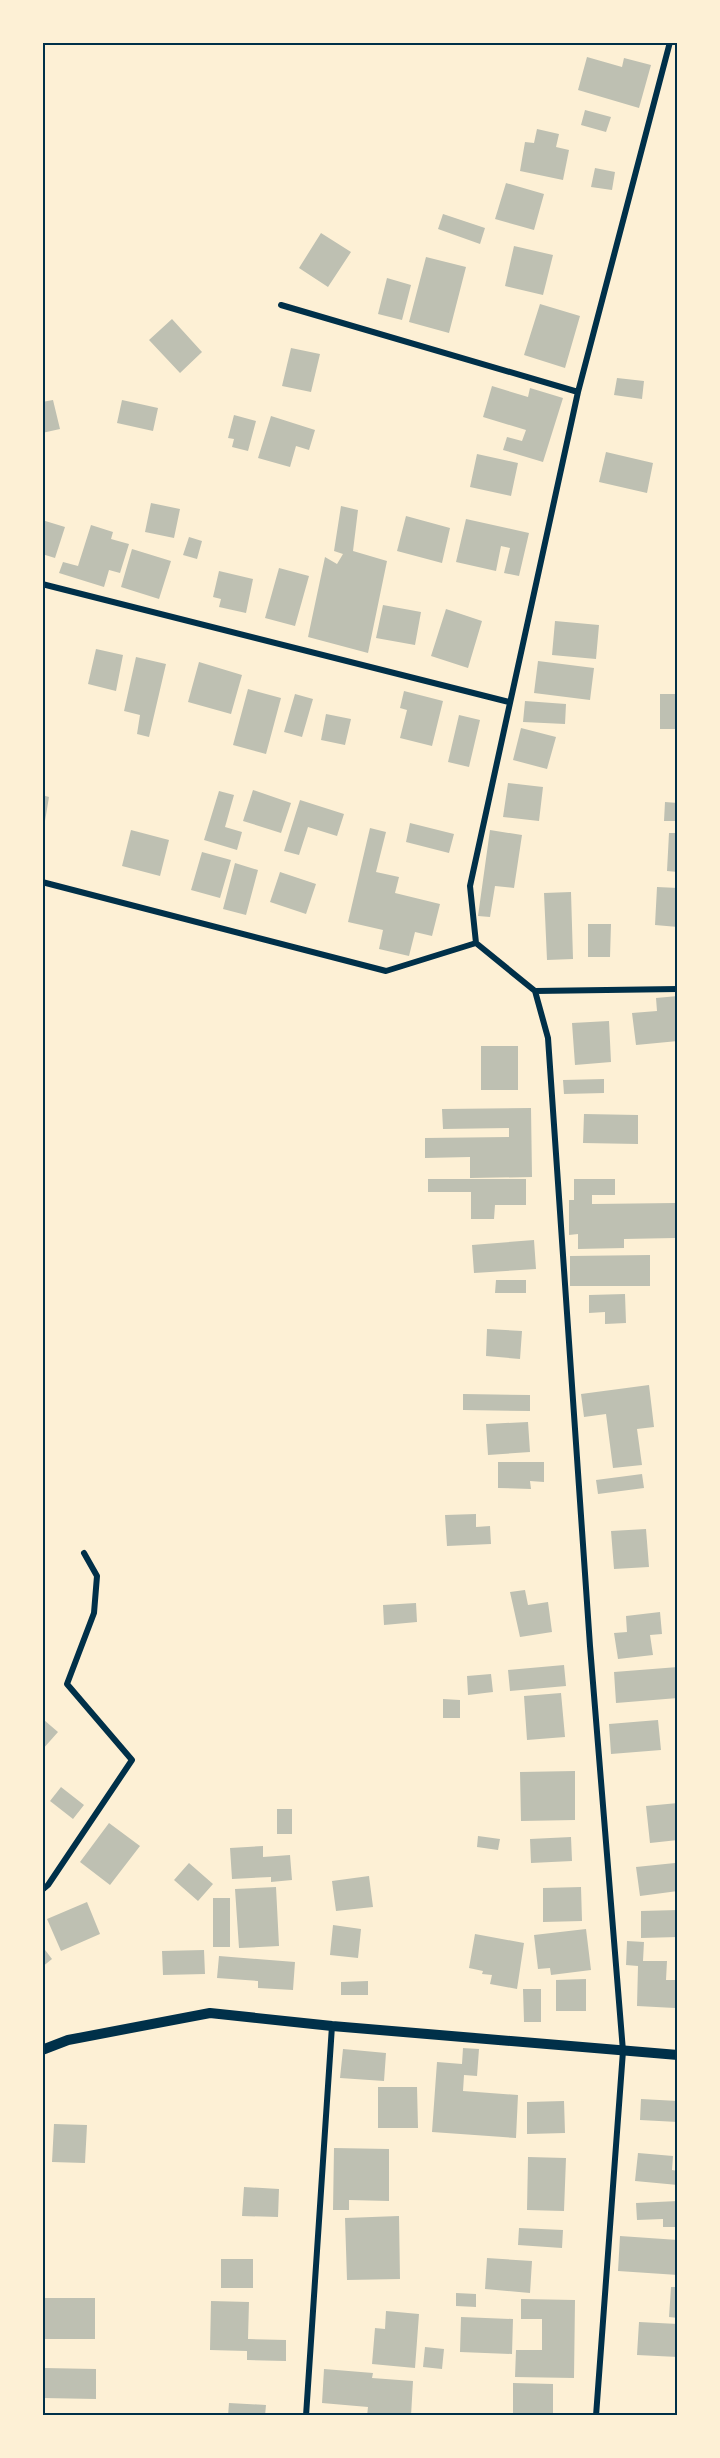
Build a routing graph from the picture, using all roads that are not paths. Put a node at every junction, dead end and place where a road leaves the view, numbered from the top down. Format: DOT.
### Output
graph roads {
  1 [pos="670,42"];
  2 [pos="281,305"];
  3 [pos="578,392"];
  4 [pos="42,584"];
  5 [pos="509,702"];
  6 [pos="42,882"];
  7 [pos="476,943"];
  8 [pos="678,989"];
  9 [pos="535,992"];
  10 [pos="84,1553"];
  11 [pos="42,1890"];
  12 [pos="332,2026"];
  13 [pos="42,2050"];
  14 [pos="623,2051"];
  15 [pos="678,2055"];
  16 [pos="306,2416"];
  17 [pos="596,2416"];
  1 -- 3 [label="street"];
  2 -- 3 [label="street"];
  3 -- 5 [label="street"];
  4 -- 5 [label="street"];
  5 -- 7 [label="street"];
  6 -- 7 [label="street"];
  7 -- 9 [label="street"];
  8 -- 9 [label="street"];
  9 -- 14 [label="street"];
  10 -- 11 [label="street"];
  12 -- 13 [label="street"];
  12 -- 14 [label="street"];
  12 -- 16 [label="street"];
  14 -- 15 [label="street"];
  14 -- 17 [label="street"];
}
